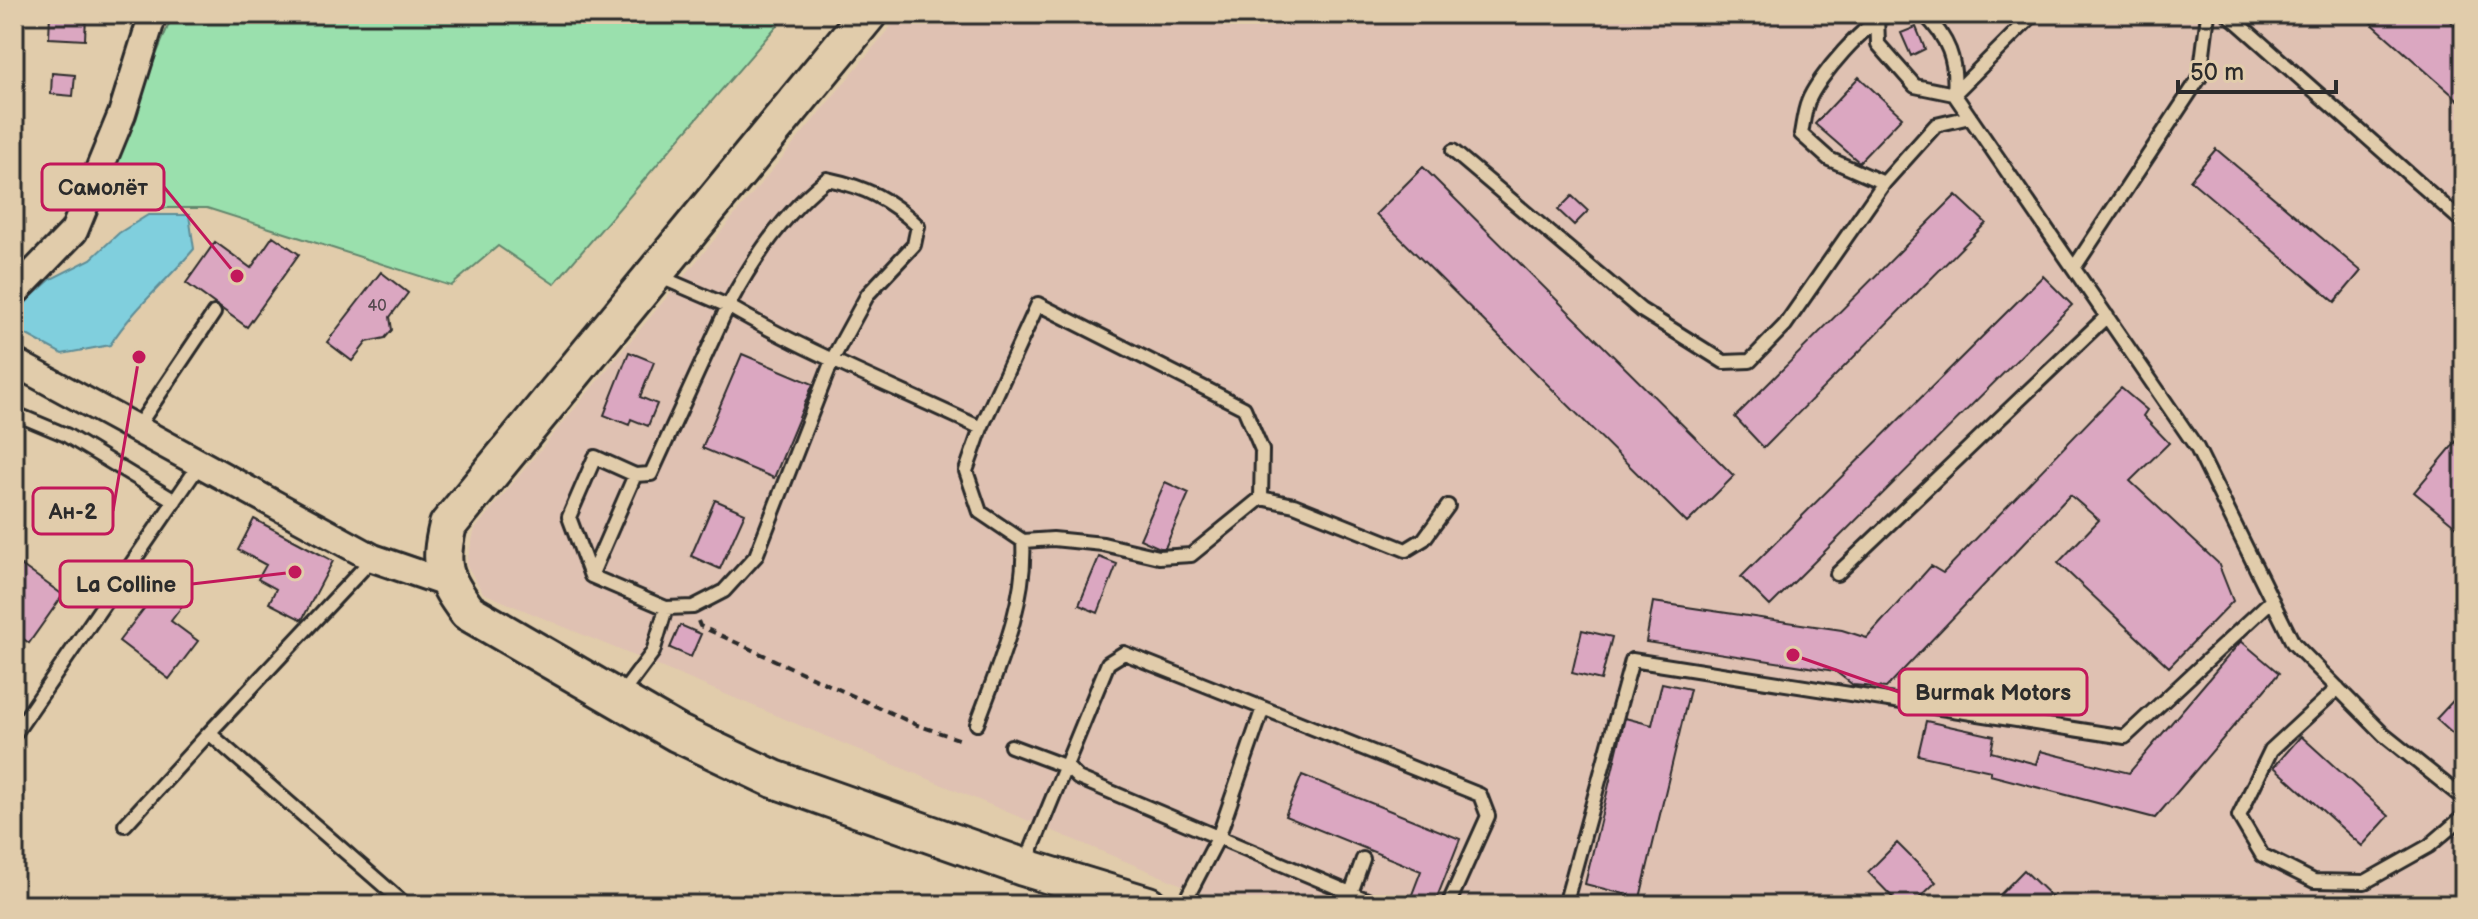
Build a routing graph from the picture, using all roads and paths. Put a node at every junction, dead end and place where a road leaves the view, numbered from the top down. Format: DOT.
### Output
graph roads {
  1 [pos="153,14"];
  2 [pos="868,14"];
  3 [pos="1924,14"];
  4 [pos="2034,14"];
  5 [pos="2208,14"];
  6 [pos="2228,14"];
  7 [pos="1882,15"];
  8 [pos="1954,94"];
  9 [pos="1970,117"];
  10 [pos="1453,151"];
  11 [pos="1884,183"];
  12 [pos="2464,223"];
  13 [pos="2074,268"];
  14 [pos="652,273"];
  15 [pos="14,293"];
  16 [pos="728,306"];
  17 [pos="214,313"];
  18 [pos="2107,316"];
  19 [pos="833,358"];
  20 [pos="14,362"];
  21 [pos="14,423"];
  22 [pos="981,428"];
  23 [pos="136,429"];
  24 [pos="200,464"];
  25 [pos="635,475"];
  26 [pos="1261,498"];
  27 [pos="175,501"];
  28 [pos="1448,506"];
  29 [pos="1023,541"];
  30 [pos="373,558"];
  31 [pos="1837,574"];
  32 [pos="591,576"];
  33 [pos="446,583"];
  34 [pos="2272,600"];
  35 [pos="693,607"];
  36 [pos="666,608"];
  37 [pos="2338,688"];
  38 [pos="618,700"];
  39 [pos="1263,708"];
  40 [pos="977,724"];
  41 [pos="209,733"];
  42 [pos="14,735"];
  43 [pos="961,740"];
  44 [pos="1011,746"];
  45 [pos="1067,767"];
  46 [pos="2464,799"];
  47 [pos="2464,816"];
  48 [pos="125,825"];
  49 [pos="1218,838"];
  50 [pos="1363,859"];
  51 [pos="1023,867"];
  52 [pos="1351,893"];
  53 [pos="406,905"];
  54 [pos="1148,905"];
  55 [pos="1183,905"];
  56 [pos="1379,905"];
  57 [pos="1448,905"];
  58 [pos="1565,905"];
  1 -- 15 [label="street"];
  2 -- 14 [label="street"];
  3 -- 8 [label="lane"];
  4 -- 8 [label="lane"];
  5 -- 13 [label="lane"];
  6 -- 12 [label="lane"];
  7 -- 8 [label="lane"];
  7 -- 11 [label="lane"];
  8 -- 9 [label="lane"];
  9 -- 11 [label="lane"];
  9 -- 13 [label="lane"];
  10 -- 11 [label="lane"];
  13 -- 18 [label="lane"];
  14 -- 16 [label="lane"];
  14 -- 33 [label="street"];
  16 -- 19 [label="lane"];
  16 -- 19 [label="lane"];
  16 -- 25 [label="lane"];
  17 -- 23 [label="lane"];
  18 -- 31 [label="lane"];
  18 -- 34 [label="lane"];
  19 -- 22 [label="lane"];
  19 -- 35 [label="lane"];
  20 -- 23 [label="street"];
  21 -- 27 [label="lane"];
  22 -- 26 [label="lane"];
  22 -- 29 [label="lane"];
  23 -- 24 [label="street"];
  24 -- 27 [label="lane"];
  24 -- 30 [label="street"];
  25 -- 32 [label="lane"];
  25 -- 32 [label="lane"];
  26 -- 28 [label="lane"];
  26 -- 29 [label="lane"];
  27 -- 42 [label="lane"];
  29 -- 40 [label="lane"];
  30 -- 33 [label="street"];
  30 -- 41 [label="lane"];
  32 -- 36 [label="lane"];
  33 -- 38 [label="street"];
  34 -- 37 [label="lane"];
  34 -- 58 [label="lane"];
  35 -- 36 [label="lane"];
  35 -- 43 [label="path"];
  36 -- 38 [label="lane"];
  37 -- 46 [label="lane"];
  37 -- 47 [label="lane"];
  38 -- 51 [label="street"];
  39 -- 45 [label="lane"];
  39 -- 49 [label="lane"];
  39 -- 57 [label="lane"];
  41 -- 48 [label="lane"];
  41 -- 53 [label="lane"];
  44 -- 45 [label="lane"];
  45 -- 49 [label="lane"];
  45 -- 51 [label="lane"];
  49 -- 52 [label="lane"];
  49 -- 55 [label="lane"];
  50 -- 52 [label="lane"];
  51 -- 54 [label="street"];
  52 -- 56 [label="lane"];
}
